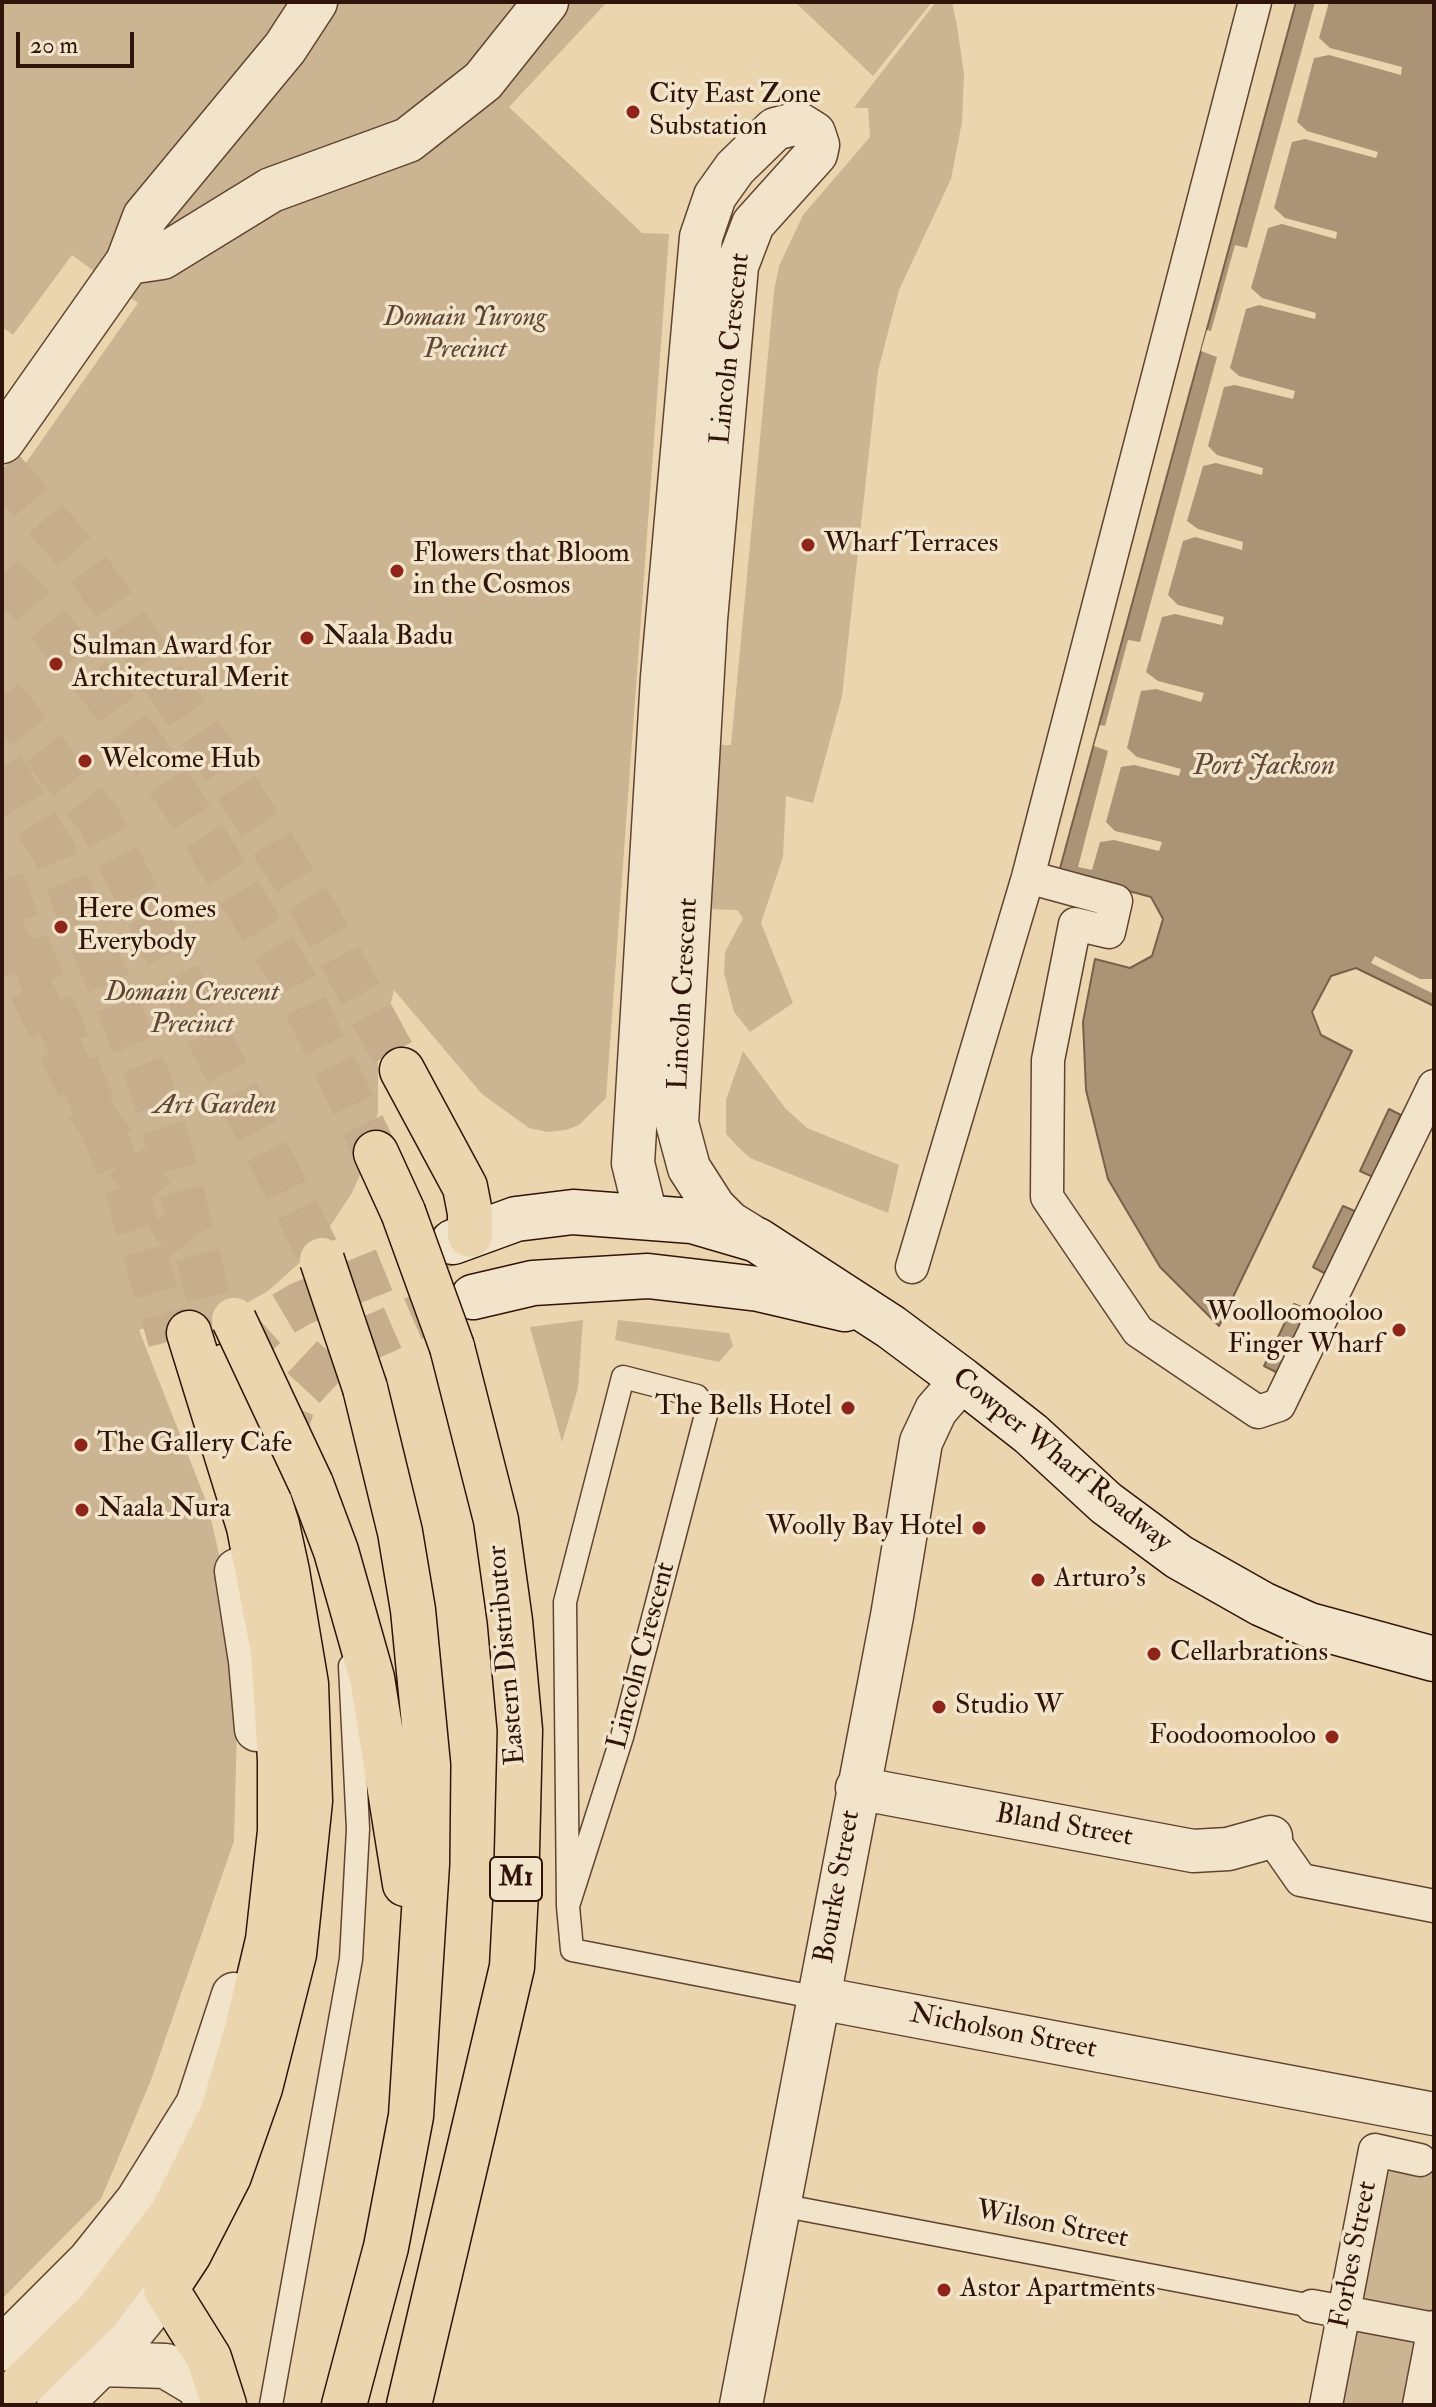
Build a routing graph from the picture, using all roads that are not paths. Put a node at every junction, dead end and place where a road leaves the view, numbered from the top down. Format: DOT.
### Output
graph roads {
  1 [pos="315,2"];
  2 [pos="546,2"];
  3 [pos="1255,2"];
  4 [pos="701,237"];
  5 [pos="741,249"];
  6 [pos="128,262"];
  7 [pos="2,441"];
  8 [pos="682,679"];
  9 [pos="1028,877"];
  10 [pos="402,1070"];
  11 [pos="1434,1086"];
  12 [pos="677,1123"];
  13 [pos="376,1153"];
  14 [pos="646,1216"];
  15 [pos="757,1240"];
  16 [pos="319,1255"];
  17 [pos="465,1261"];
  18 [pos="912,1267"];
  19 [pos="582,1278"];
  20 [pos="781,1293"];
  21 [pos="875,1316"];
  22 [pos="215,1344"];
  23 [pos="962,1380"];
  24 [pos="277,1448"];
  25 [pos="277,1525"];
  26 [pos="336,1551"];
  27 [pos="1434,1659"];
  28 [pos="857,1788"];
  29 [pos="1271,1837"];
  30 [pos="568,1906"];
  31 [pos="1434,1906"];
  32 [pos="572,1950"];
  33 [pos="420,1989"];
  34 [pos="819,1998"];
  35 [pos="1432,2106"];
  36 [pos="1427,2161"];
  37 [pos="780,2205"];
  38 [pos="166,2289"];
  39 [pos="1328,2309"];
  40 [pos="1434,2328"];
  41 [pos="2,2349"];
  42 [pos="101,2364"];
  43 [pos="2,2405"];
  44 [pos="59,2405"];
  45 [pos="209,2405"];
  46 [pos="224,2405"];
  47 [pos="271,2405"];
  48 [pos="344,2405"];
  49 [pos="409,2405"];
  50 [pos="741,2405"];
  51 [pos="1326,2405"];
  52 [pos="1419,2405"];
  1 -- 6 [label="street"];
  2 -- 6 [label="street"];
  3 -- 9 [label="street"];
  4 -- 5 [label="street"];
  4 -- 5 [label="street, Lincoln Crescent"];
  4 -- 8 [label="street, Lincoln Crescent"];
  5 -- 8 [label="street, Lincoln Crescent"];
  6 -- 7 [label="street"];
  8 -- 12 [label="street, Lincoln Crescent"];
  8 -- 14 [label="street, Lincoln Crescent"];
  9 -- 11 [label="street"];
  9 -- 18 [label="street"];
  10 -- 17 [label="main road"];
  12 -- 14 [label="street"];
  12 -- 15 [label="street, Lincoln Crescent"];
  13 -- 49 [label="main road, Eastern Distributor / M1, bridge"];
  14 -- 15 [label="street, Cowper Wharf Roadway"];
  14 -- 17 [label="street, Cowper Wharf Roadway"];
  14 -- 19 [label="street"];
  14 -- 20 [label="street"];
  15 -- 21 [label="street, Cowper Wharf Roadway"];
  16 -- 33 [label="main road, bridge"];
  17 -- 19 [label="street, Cowper Wharf Roadway"];
  19 -- 20 [label="street, Cowper Wharf Roadway"];
  20 -- 21 [label="street, Cowper Wharf Roadway"];
  21 -- 23 [label="street, Cowper Wharf Roadway"];
  22 -- 25 [label="main road"];
  22 -- 26 [label="main road, bridge"];
  22 -- 41 [label="street"];
  22 -- 43 [label="main road"];
  23 -- 27 [label="street, Cowper Wharf Roadway"];
  23 -- 28 [label="street, Bourke Street"];
  24 -- 25 [label="street"];
  25 -- 38 [label="main road"];
  26 -- 33 [label="main road"];
  26 -- 47 [label="lane"];
  28 -- 29 [label="street, Bland Street"];
  28 -- 34 [label="street, Bourke Street"];
  29 -- 31 [label="street"];
  30 -- 30 [label="lane, Lincoln Crescent"];
  30 -- 32 [label="lane, Lincoln Crescent"];
  32 -- 34 [label="lane, Nicholson Street"];
  33 -- 48 [label="main road"];
  34 -- 35 [label="street, Nicholson Street"];
  34 -- 37 [label="street, Bourke Street"];
  35 -- 36 [label="street, Forbes Street"];
  36 -- 39 [label="street, Forbes Street"];
  37 -- 39 [label="lane, Wilson Street"];
  37 -- 50 [label="street, Bourke Street"];
  38 -- 42 [label="street"];
  38 -- 46 [label="main road"];
  39 -- 40 [label="street"];
  39 -- 51 [label="street, Forbes Street"];
  40 -- 52 [label="street"];
  42 -- 44 [label="street"];
  42 -- 45 [label="street"];
}
